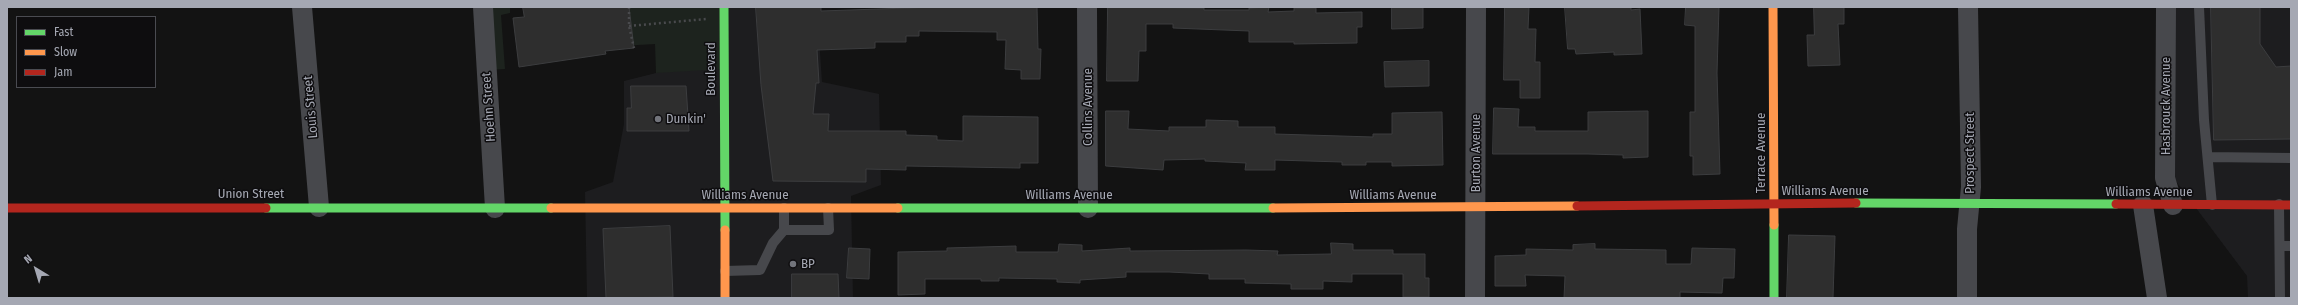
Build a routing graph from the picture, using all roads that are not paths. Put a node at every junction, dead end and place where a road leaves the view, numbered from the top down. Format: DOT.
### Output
graph roads {
  1 [pos="302,7"];
  2 [pos="483,7"];
  3 [pos="724,7"];
  4 [pos="1087,7"];
  5 [pos="1476,7"];
  6 [pos="1773,7"];
  7 [pos="1968,7"];
  8 [pos="2166,7"];
  9 [pos="2199,7"];
  10 [pos="2208,157"];
  11 [pos="2291,158"];
  12 [pos="1774,204"];
  13 [pos="2279,204"];
  14 [pos="1969,205"];
  15 [pos="2143,205"];
  16 [pos="2173,205"];
  17 [pos="2212,205"];
  18 [pos="2291,205"];
  19 [pos="319,207"];
  20 [pos="7,208"];
  21 [pos="495,208"];
  22 [pos="725,208"];
  23 [pos="784,208"];
  24 [pos="828,208"];
  25 [pos="1088,208"];
  26 [pos="1476,208"];
  27 [pos="784,230"];
  28 [pos="2280,246"];
  29 [pos="2291,246"];
  30 [pos="725,271"];
  31 [pos="725,298"];
  32 [pos="1475,298"];
  33 [pos="1774,298"];
  34 [pos="1967,298"];
  35 [pos="2157,298"];
  36 [pos="2280,298"];
  1 -- 19 [label="street, Louis Street"];
  2 -- 21 [label="street, Hoehn Street"];
  3 -- 22 [label="street, Boulevard"];
  4 -- 25 [label="street, Collins Avenue"];
  5 -- 26 [label="street, Burton Avenue"];
  6 -- 12 [label="street, Terrace Avenue"];
  7 -- 14 [label="street, Prospect Street"];
  8 -- 16 [label="street, Hasbrouck Avenue"];
  9 -- 10 [label="lane"];
  10 -- 11 [label="lane"];
  10 -- 17 [label="lane"];
  12 -- 14 [label="street, Williams Avenue"];
  12 -- 26 [label="street, Williams Avenue"];
  12 -- 33 [label="street, Terrace Avenue"];
  13 -- 17 [label="street, Williams Avenue"];
  13 -- 18 [label="street, Williams Avenue"];
  13 -- 28 [label="lane"];
  14 -- 15 [label="street, Williams Avenue"];
  14 -- 34 [label="street, Prospect Street"];
  15 -- 16 [label="street, Williams Avenue"];
  15 -- 35 [label="street"];
  16 -- 17 [label="street, Williams Avenue"];
  19 -- 20 [label="street, Union Street"];
  19 -- 21 [label="street, Union Street"];
  21 -- 22 [label="street, Williams Avenue"];
  22 -- 23 [label="street, Williams Avenue"];
  22 -- 30 [label="street, Boulevard"];
  23 -- 24 [label="street, Williams Avenue"];
  23 -- 27 [label="lane"];
  24 -- 25 [label="street, Williams Avenue"];
  24 -- 27 [label="lane"];
  25 -- 26 [label="street, Williams Avenue"];
  26 -- 32 [label="street, Burton Avenue"];
  27 -- 30 [label="lane"];
  28 -- 29 [label="lane"];
  28 -- 36 [label="lane"];
  30 -- 31 [label="street, Boulevard"];
}
